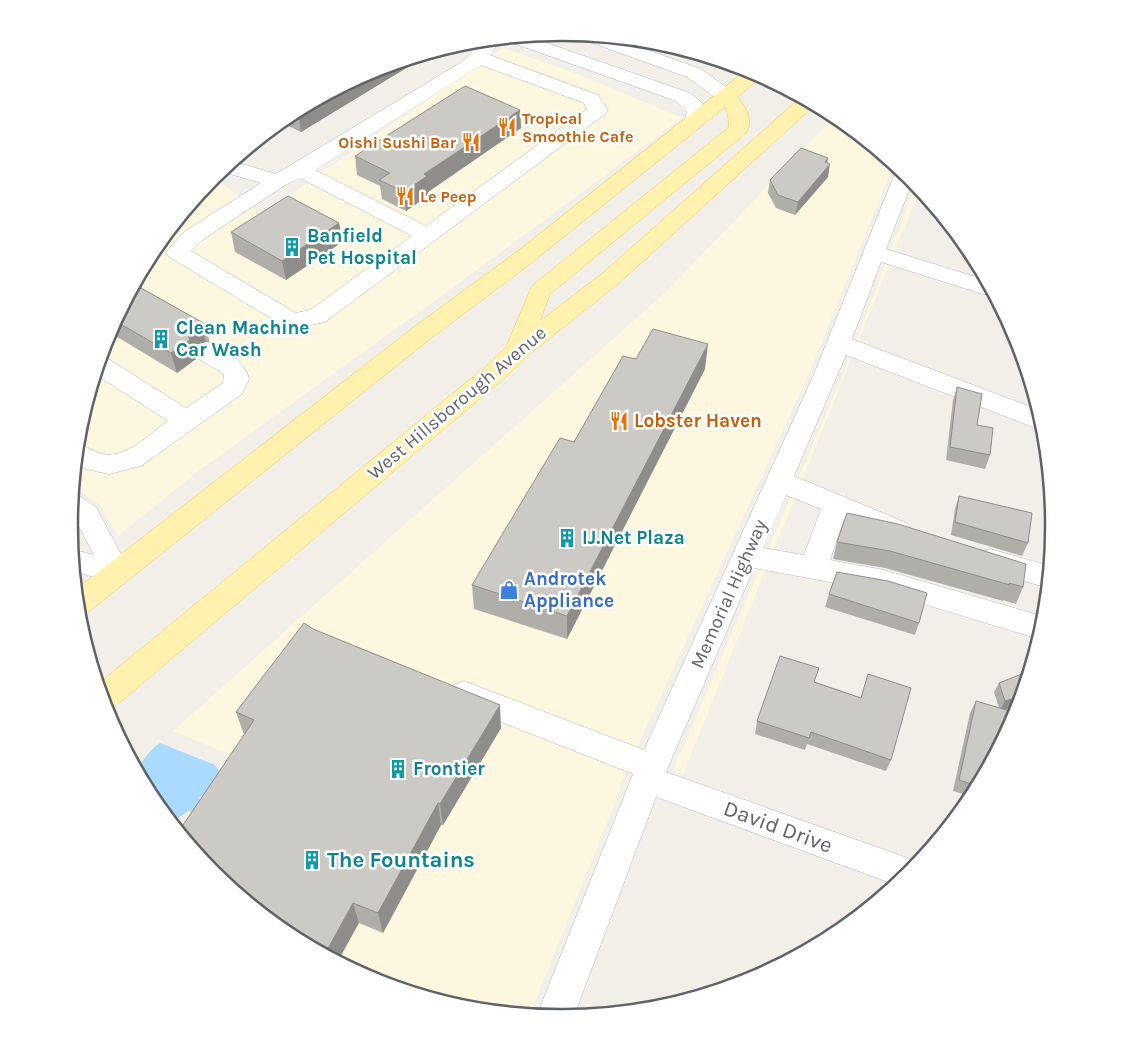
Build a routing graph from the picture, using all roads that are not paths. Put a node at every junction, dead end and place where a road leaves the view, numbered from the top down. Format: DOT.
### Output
graph roads {
  1 [pos="528,42"];
  2 [pos="612,44"];
  3 [pos="487,47"];
  4 [pos="478,58"];
  5 [pos="748,79"];
  6 [pos="727,97"];
  7 [pos="803,106"];
  8 [pos="693,124"];
  9 [pos="235,169"];
  10 [pos="300,170"];
  11 [pos="278,181"];
  12 [pos="902,181"];
  13 [pos="428,236"];
  14 [pos="874,252"];
  15 [pos="982,286"];
  16 [pos="839,342"];
  17 [pos="517,351"];
  18 [pos="206,352"];
  19 [pos="104,368"];
  20 [pos="1033,417"];
  21 [pos="188,421"];
  22 [pos="83,456"];
  23 [pos="779,481"];
  24 [pos="836,505"];
  25 [pos="78,509"];
  26 [pos="919,538"];
  27 [pos="965,552"];
  28 [pos="746,556"];
  29 [pos="80,562"];
  30 [pos="814,568"];
  31 [pos="117,573"];
  32 [pos="1042,575"];
  33 [pos="84,600"];
  34 [pos="1035,625"];
  35 [pos="438,684"];
  36 [pos="108,694"];
  37 [pos="650,773"];
  38 [pos="900,871"];
  39 [pos="558,1009"];
  1 -- 8 [label="street"];
  2 -- 6 [label="street"];
  3 -- 4 [label="street"];
  4 -- 10 [label="street"];
  4 -- 13 [label="street"];
  5 -- 6 [label="main road"];
  6 -- 8 [label="main road"];
  6 -- 17 [label="main road"];
  7 -- 17 [label="main road, West Hillsborough Avenue"];
  8 -- 31 [label="main road"];
  9 -- 11 [label="street"];
  10 -- 11 [label="street"];
  10 -- 13 [label="street"];
  11 -- 13 [label="street"];
  12 -- 14 [label="street, Memorial Highway"];
  14 -- 15 [label="street"];
  14 -- 16 [label="street, Memorial Highway"];
  16 -- 20 [label="street"];
  16 -- 23 [label="street, Memorial Highway"];
  17 -- 36 [label="main road, West Hillsborough Avenue"];
  18 -- 21 [label="street"];
  19 -- 21 [label="street"];
  21 -- 22 [label="street"];
  23 -- 24 [label="street"];
  23 -- 28 [label="street, Memorial Highway"];
  24 -- 26 [label="street"];
  24 -- 30 [label="street"];
  25 -- 31 [label="street"];
  27 -- 32 [label="street"];
  28 -- 30 [label="street"];
  28 -- 37 [label="street, Memorial Highway"];
  29 -- 31 [label="street"];
  30 -- 34 [label="street"];
  31 -- 33 [label="main road"];
  35 -- 37 [label="street, David Drive"];
  37 -- 38 [label="street, David Drive"];
  37 -- 39 [label="street, Memorial Highway"];
}
